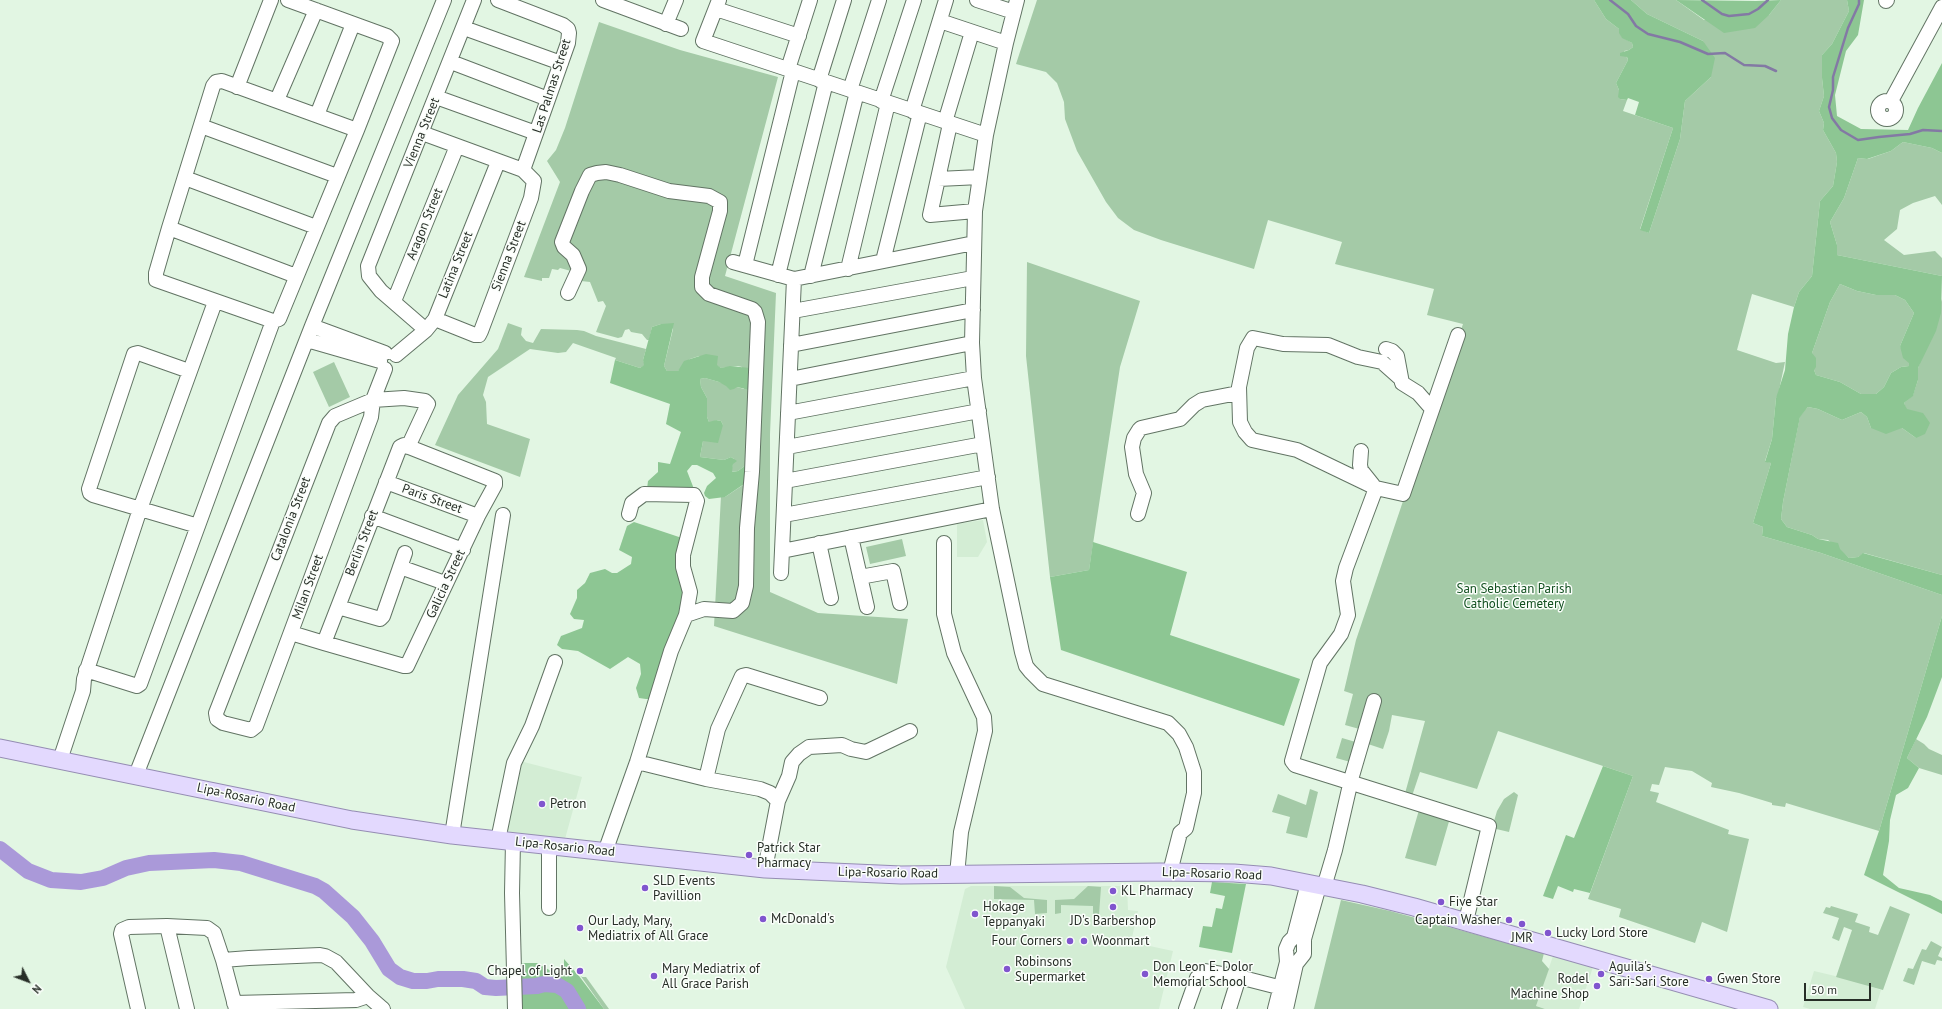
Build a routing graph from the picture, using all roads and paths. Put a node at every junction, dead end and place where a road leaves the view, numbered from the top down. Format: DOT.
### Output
graph roads {
  1 [pos="271,0"];
  2 [pos="288,0"];
  3 [pos="444,0"];
  4 [pos="474,0"];
  5 [pos="498,0"];
  6 [pos="603,0"];
  7 [pos="676,0"];
  8 [pos="844,0"];
  9 [pos="879,0"];
  10 [pos="914,0"];
  11 [pos="946,0"];
  12 [pos="977,0"];
  13 [pos="805,1"];
  14 [pos="717,4"];
  15 [pos="1016,6"];
  16 [pos="1942,7"];
  17 [pos="316,10"];
  18 [pos="940,22"];
  19 [pos="353,24"];
  20 [pos="666,24"];
  21 [pos="464,28"];
  22 [pos="681,29"];
  23 [pos="972,32"];
  24 [pos="799,36"];
  25 [pos="1006,43"];
  26 [pos="451,62"];
  27 [pos="561,63"];
  28 [pos="791,70"];
  29 [pos="822,81"];
  30 [pos="237,87"];
  31 [pos="854,91"];
  32 [pos="436,97"];
  33 [pos="548,99"];
  34 [pos="277,100"];
  35 [pos="1891,101"];
  36 [pos="885,102"];
  37 [pos="916,112"];
  38 [pos="317,115"];
  39 [pos="948,123"];
  40 [pos="201,126"];
  41 [pos="357,130"];
  42 [pos="422,133"];
  43 [pos="536,133"];
  44 [pos="986,135"];
  45 [pos="457,146"];
  46 [pos="498,162"];
  47 [pos="527,173"];
  48 [pos="337,176"];
  49 [pos="980,177"];
  50 [pos="185,178"];
  51 [pos="938,179"];
  52 [pos="975,211"];
  53 [pos="316,227"];
  54 [pos="169,228"];
  55 [pos="974,243"];
  56 [pos="884,261"];
  57 [pos="848,268"];
  58 [pos="778,275"];
  59 [pos="296,276"];
  60 [pos="811,276"];
  61 [pos="973,278"];
  62 [pos="794,279"];
  63 [pos="568,293"];
  64 [pos="394,301"];
  65 [pos="214,302"];
  66 [pos="972,310"];
  67 [pos="793,311"];
  68 [pos="435,319"];
  69 [pos="273,321"];
  70 [pos="312,326"];
  71 [pos="426,330"];
  72 [pos="1458,335"];
  73 [pos="326,338"];
  74 [pos="307,340"];
  75 [pos="972,343"];
  76 [pos="791,346"];
  77 [pos="1386,349"];
  78 [pos="386,359"];
  79 [pos="190,371"];
  80 [pos="974,378"];
  81 [pos="1400,378"];
  82 [pos="790,379"];
  83 [pos="1238,392"];
  84 [pos="373,400"];
  85 [pos="427,402"];
  86 [pos="1432,409"];
  87 [pos="978,411"];
  88 [pos="788,413"];
  89 [pos="983,444"];
  90 [pos="406,446"];
  91 [pos="787,447"];
  92 [pos="1361,451"];
  93 [pos="988,477"];
  94 [pos="785,480"];
  95 [pos="386,482"];
  96 [pos="1376,488"];
  97 [pos="140,509"];
  98 [pos="992,509"];
  99 [pos="629,514"];
  100 [pos="784,514"];
  101 [pos="1138,514"];
  102 [pos="503,515"];
  103 [pos="372,516"];
  104 [pos="478,516"];
  105 [pos="198,526"];
  106 [pos="852,537"];
  107 [pos="944,543"];
  108 [pos="819,544"];
  109 [pos="463,550"];
  110 [pos="782,551"];
  111 [pos="405,553"];
  112 [pos="400,567"];
  113 [pos="781,573"];
  114 [pos="860,577"];
  115 [pos="445,583"];
  116 [pos="831,598"];
  117 [pos="900,603"];
  118 [pos="338,607"];
  119 [pos="867,607"];
  120 [pos="686,615"];
  121 [pos="291,633"];
  122 [pos="324,643"];
  123 [pos="555,662"];
  124 [pos="85,674"];
  125 [pos="820,698"];
  126 [pos="1374,700"];
  127 [pos="216,713"];
  128 [pos="910,731"];
  129 [pos="0,748"];
  130 [pos="56,759"];
  131 [pos="637,762"];
  132 [pos="136,776"];
  133 [pos="706,779"];
  134 [pos="1351,783"];
  135 [pos="778,802"];
  136 [pos="452,835"];
  137 [pos="505,840"];
  138 [pos="549,846"];
  139 [pos="605,852"];
  140 [pos="765,869"];
  141 [pos="1174,872"];
  142 [pos="957,875"];
  143 [pos="1317,885"];
  144 [pos="549,908"];
  145 [pos="1466,921"];
  146 [pos="167,926"];
  147 [pos="223,960"];
  148 [pos="1239,977"];
  149 [pos="1285,989"];
  150 [pos="368,996"];
  151 [pos="235,1006"];
  152 [pos="138,1009"];
  153 [pos="187,1009"];
  154 [pos="383,1009"];
  155 [pos="515,1009"];
  156 [pos="1186,1009"];
  157 [pos="1230,1009"];
  158 [pos="1275,1009"];
  159 [pos="1286,1009"];
  160 [pos="1769,1009"];
  1 -- 30 [label="street"];
  2 -- 17 [label="street"];
  3 -- 70 [label="street"];
  4 -- 21 [label="street, Vienna Street"];
  5 -- 27 [label="street, Las Palmas Street"];
  6 -- 20 [label="street"];
  7 -- 20 [label="street"];
  8 -- 29 [label="street"];
  9 -- 31 [label="street"];
  10 -- 36 [label="street"];
  11 -- 18 [label="street"];
  12 -- 15 [label="street"];
  13 -- 24 [label="street"];
  14 -- 24 [label="street"];
  14 -- 28 [label="street"];
  15 -- 25 [label="street"];
  16 -- 35 [label="street"];
  17 -- 19 [label="street"];
  17 -- 34 [label="street"];
  18 -- 23 [label="street"];
  18 -- 37 [label="street"];
  19 -- 38 [label="street"];
  19 -- 41 [label="street"];
  20 -- 22 [label="street"];
  21 -- 26 [label="street, Vienna Street"];
  21 -- 27 [label="street"];
  23 -- 25 [label="street"];
  23 -- 39 [label="street"];
  24 -- 28 [label="street"];
  25 -- 44 [label="street"];
  26 -- 32 [label="street, Vienna Street"];
  26 -- 33 [label="street"];
  27 -- 33 [label="street, Las Palmas Street"];
  28 -- 29 [label="street"];
  28 -- 58 [label="street"];
  29 -- 31 [label="street"];
  29 -- 58 [label="street"];
  30 -- 34 [label="street"];
  30 -- 40 [label="street"];
  31 -- 36 [label="street"];
  31 -- 60 [label="street"];
  32 -- 42 [label="street, Vienna Street"];
  32 -- 43 [label="street"];
  33 -- 43 [label="street, Las Palmas Street"];
  34 -- 38 [label="street"];
  36 -- 37 [label="street"];
  36 -- 57 [label="street"];
  37 -- 39 [label="street"];
  37 -- 56 [label="street"];
  38 -- 41 [label="street"];
  39 -- 44 [label="street"];
  39 -- 51 [label="street"];
  40 -- 48 [label="street"];
  40 -- 50 [label="street"];
  41 -- 48 [label="street"];
  42 -- 45 [label="street"];
  42 -- 64 [label="street, Vienna Street"];
  43 -- 47 [label="street, Las Palmas Street"];
  44 -- 49 [label="street"];
  45 -- 46 [label="street"];
  45 -- 64 [label="street, Aragon Street"];
  46 -- 47 [label="street"];
  46 -- 68 [label="street, Latina Street"];
  47 -- 68 [label="street, Sienna Street"];
  48 -- 53 [label="street"];
  49 -- 51 [label="street"];
  49 -- 52 [label="street"];
  50 -- 53 [label="street"];
  50 -- 54 [label="street"];
  51 -- 52 [label="street"];
  52 -- 55 [label="street"];
  53 -- 59 [label="street"];
  54 -- 59 [label="street"];
  54 -- 65 [label="street"];
  55 -- 56 [label="street"];
  55 -- 61 [label="street"];
  56 -- 57 [label="street"];
  57 -- 60 [label="street"];
  58 -- 62 [label="street"];
  59 -- 69 [label="street"];
  60 -- 62 [label="street"];
  61 -- 66 [label="street"];
  61 -- 67 [label="street"];
  62 -- 67 [label="street"];
  63 -- 120 [label="street"];
  64 -- 71 [label="street"];
  65 -- 69 [label="street"];
  65 -- 79 [label="street"];
  66 -- 75 [label="street"];
  66 -- 76 [label="street"];
  67 -- 76 [label="street"];
  68 -- 71 [label="street, Latina Street"];
  69 -- 105 [label="street"];
  70 -- 73 [label="street"];
  70 -- 74 [label="street"];
  71 -- 78 [label="street, Latina Street"];
  72 -- 86 [label="street"];
  73 -- 74 [label="street"];
  73 -- 78 [label="street"];
  74 -- 132 [label="street"];
  75 -- 80 [label="street"];
  75 -- 82 [label="street"];
  76 -- 82 [label="street"];
  77 -- 81 [label="street"];
  78 -- 84 [label="street, Milan Street"];
  79 -- 97 [label="street"];
  79 -- 97 [label="street"];
  80 -- 87 [label="street"];
  80 -- 88 [label="street"];
  81 -- 83 [label="street"];
  81 -- 86 [label="street"];
  82 -- 88 [label="street"];
  83 -- 96 [label="street"];
  83 -- 101 [label="street"];
  84 -- 85 [label="street, Catalonia Street"];
  84 -- 121 [label="street, Milan Street"];
  84 -- 127 [label="street, Catalonia Street"];
  85 -- 90 [label="street, Berlin Street"];
  86 -- 96 [label="street"];
  87 -- 89 [label="street"];
  87 -- 91 [label="street"];
  88 -- 91 [label="street"];
  89 -- 93 [label="street"];
  89 -- 94 [label="street"];
  90 -- 95 [label="street, Berlin Street"];
  90 -- 104 [label="street, Galicia Street"];
  91 -- 94 [label="street"];
  92 -- 96 [label="street"];
  93 -- 98 [label="street"];
  93 -- 100 [label="street"];
  94 -- 100 [label="street"];
  95 -- 103 [label="street, Berlin Street"];
  95 -- 104 [label="street, Paris Street"];
  96 -- 134 [label="street"];
  97 -- 105 [label="street"];
  97 -- 124 [label="street"];
  98 -- 106 [label="street"];
  98 -- 141 [label="street"];
  99 -- 120 [label="street"];
  100 -- 110 [label="street"];
  102 -- 136 [label="street"];
  103 -- 109 [label="street"];
  103 -- 118 [label="street, Berlin Street"];
  104 -- 109 [label="street, Galicia Street"];
  105 -- 124 [label="street"];
  106 -- 108 [label="street"];
  106 -- 114 [label="street"];
  107 -- 142 [label="street"];
  108 -- 110 [label="street"];
  108 -- 116 [label="street"];
  109 -- 115 [label="street, Galicia Street"];
  110 -- 113 [label="street"];
  111 -- 112 [label="street"];
  112 -- 115 [label="street"];
  112 -- 118 [label="street"];
  114 -- 117 [label="street"];
  114 -- 119 [label="street"];
  115 -- 122 [label="street, Galicia Street"];
  118 -- 122 [label="street, Berlin Street"];
  120 -- 131 [label="street"];
  121 -- 122 [label="street, Galicia Street"];
  121 -- 127 [label="street, Milan Street"];
  123 -- 137 [label="street"];
  124 -- 130 [label="street"];
  125 -- 133 [label="street"];
  126 -- 134 [label="street"];
  128 -- 135 [label="street"];
  129 -- 130 [label="main road, Lipa-Rosario Road"];
  130 -- 132 [label="main road, Lipa-Rosario Road"];
  131 -- 133 [label="street"];
  131 -- 139 [label="street"];
  132 -- 136 [label="main road, Lipa-Rosario Road"];
  133 -- 135 [label="street"];
  134 -- 143 [label="street"];
  134 -- 145 [label="street"];
  135 -- 140 [label="street"];
  136 -- 137 [label="main road, Lipa-Rosario Road"];
  137 -- 138 [label="main road, Lipa-Rosario Road"];
  137 -- 155 [label="street"];
  138 -- 139 [label="main road, Lipa-Rosario Road"];
  138 -- 144 [label="street"];
  139 -- 140 [label="main road, Lipa-Rosario Road"];
  140 -- 142 [label="main road, Lipa-Rosario Road"];
  141 -- 142 [label="main road, Lipa-Rosario Road"];
  141 -- 143 [label="main road, Lipa-Rosario Road"];
  143 -- 145 [label="main road, Lipa-Rosario Road"];
  143 -- 149 [label="street"];
  145 -- 160 [label="main road, Lipa-Rosario Road"];
  146 -- 147 [label="street"];
  146 -- 152 [label="street"];
  146 -- 153 [label="street"];
  147 -- 150 [label="street"];
  147 -- 151 [label="street"];
  148 -- 149 [label="street"];
  148 -- 156 [label="street"];
  148 -- 157 [label="street"];
  149 -- 158 [label="street"];
  149 -- 159 [label="street"];
  150 -- 151 [label="street"];
  150 -- 154 [label="street"];
}
